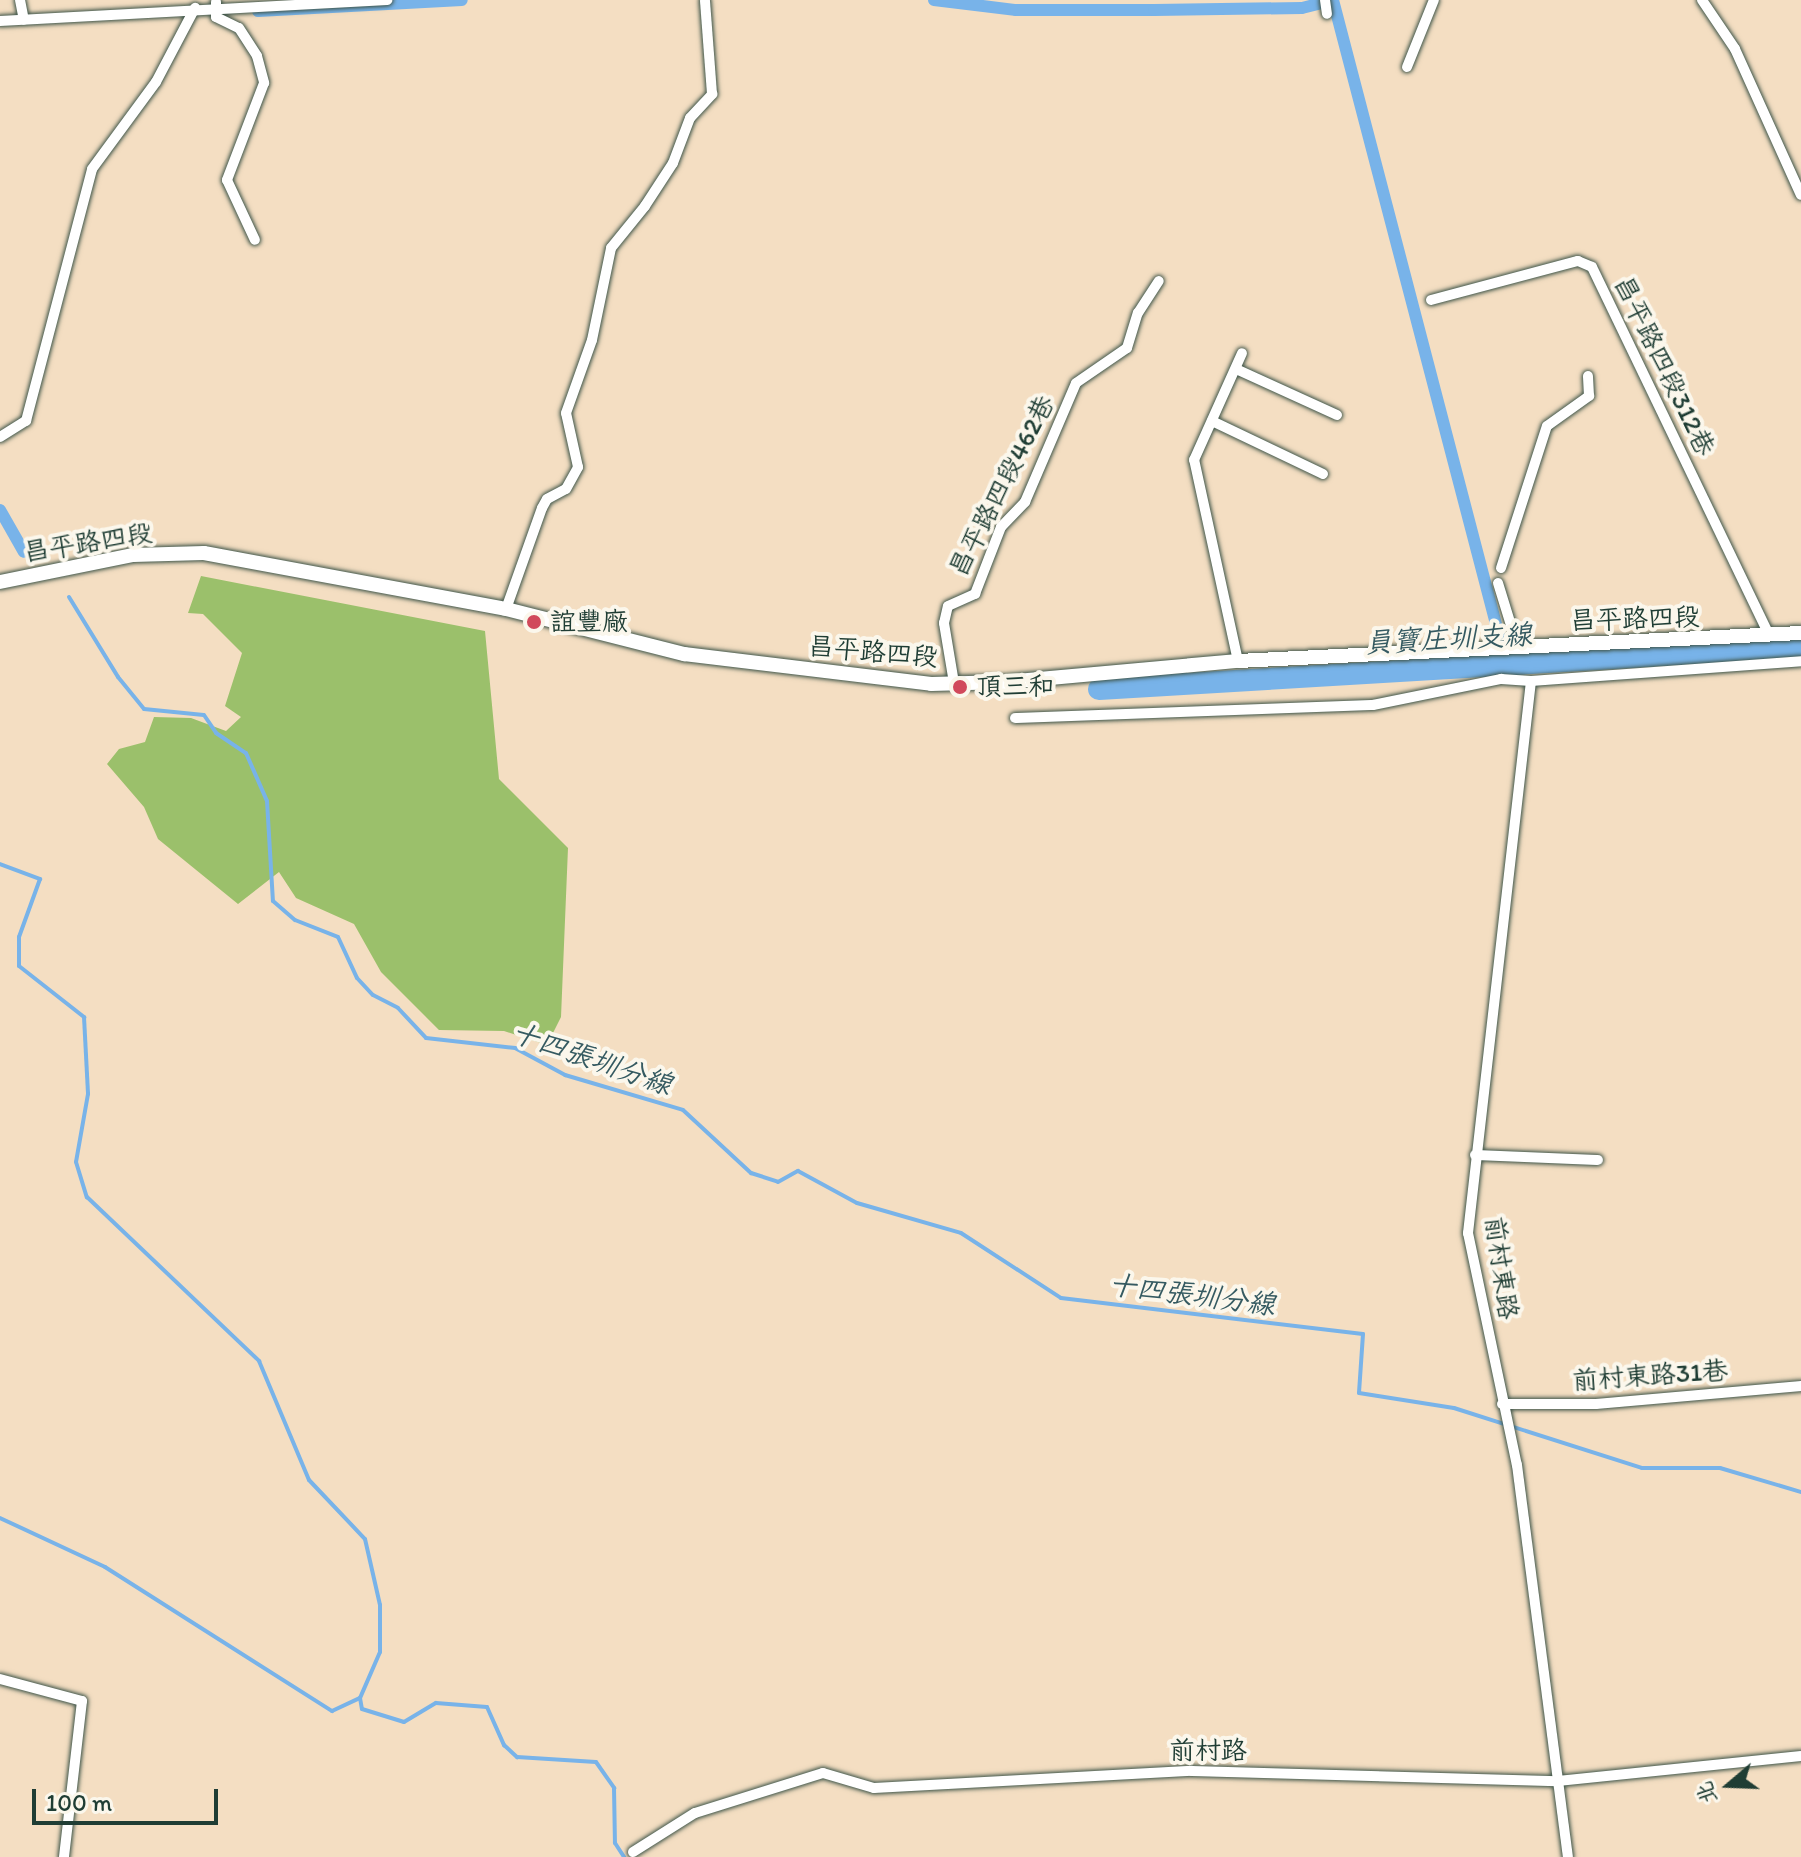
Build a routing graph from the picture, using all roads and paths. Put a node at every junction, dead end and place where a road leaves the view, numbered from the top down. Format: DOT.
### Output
graph roads {
  1 [pos="20,0"];
  2 [pos="387,0"];
  3 [pos="705,0"];
  4 [pos="1325,0"];
  5 [pos="1434,0"];
  6 [pos="1702,0"];
  7 [pos="216,3"];
  8 [pos="195,8"];
  9 [pos="1327,14"];
  10 [pos="24,20"];
  11 [pos="0,21"];
  12 [pos="1407,67"];
  13 [pos="1801,193"];
  14 [pos="255,240"];
  15 [pos="1159,281"];
  16 [pos="1431,300"];
  17 [pos="1242,353"];
  18 [pos="1236,369"];
  19 [pos="1588,376"];
  20 [pos="1337,415"];
  21 [pos="1212,421"];
  22 [pos="0,437"];
  23 [pos="1323,474"];
  24 [pos="1501,568"];
  25 [pos="0,582"];
  26 [pos="1498,583"];
  27 [pos="506,609"];
  28 [pos="1801,633"];
  29 [pos="1769,635"];
  30 [pos="1518,648"];
  31 [pos="1238,661"];
  32 [pos="1801,661"];
  33 [pos="1531,681"];
  34 [pos="954,683"];
  35 [pos="1015,718"];
  36 [pos="1475,1155"];
  37 [pos="1598,1160"];
  38 [pos="1801,1386"];
  39 [pos="1502,1404"];
  40 [pos="0,1679"];
  41 [pos="1801,1756"];
  42 [pos="1558,1781"];
  43 [pos="633,1852"];
  44 [pos="65,1857"];
  45 [pos="1568,1857"];
  1 -- 10 [label="street"];
  2 -- 7 [label="street"];
  3 -- 27 [label="street"];
  4 -- 9 [label="street"];
  5 -- 12 [label="street"];
  6 -- 13 [label="street"];
  7 -- 8 [label="street"];
  7 -- 14 [label="street"];
  8 -- 10 [label="street"];
  8 -- 22 [label="street"];
  10 -- 11 [label="street"];
  15 -- 34 [label="street, 昌平路四段462巷"];
  16 -- 29 [label="street, 昌平路四段312巷"];
  17 -- 18 [label="street"];
  18 -- 20 [label="street"];
  18 -- 21 [label="street"];
  19 -- 24 [label="street"];
  21 -- 23 [label="street"];
  21 -- 31 [label="street"];
  25 -- 27 [label="street, 昌平路四段"];
  26 -- 30 [label="street"];
  27 -- 34 [label="street, 昌平路四段"];
  28 -- 29 [label="street, 昌平路四段"];
  29 -- 30 [label="street, 昌平路四段"];
  30 -- 31 [label="street, 昌平路四段"];
  31 -- 34 [label="street, 昌平路四段"];
  32 -- 33 [label="street"];
  33 -- 35 [label="street"];
  33 -- 36 [label="street, 前村東路"];
  36 -- 37 [label="street"];
  36 -- 39 [label="street, 前村東路"];
  38 -- 39 [label="street, 前村東路31巷"];
  39 -- 42 [label="street, 前村東路"];
  40 -- 44 [label="street"];
  41 -- 42 [label="street, 前村路"];
  42 -- 43 [label="street, 前村路"];
  42 -- 45 [label="street, 前村東路"];
}
